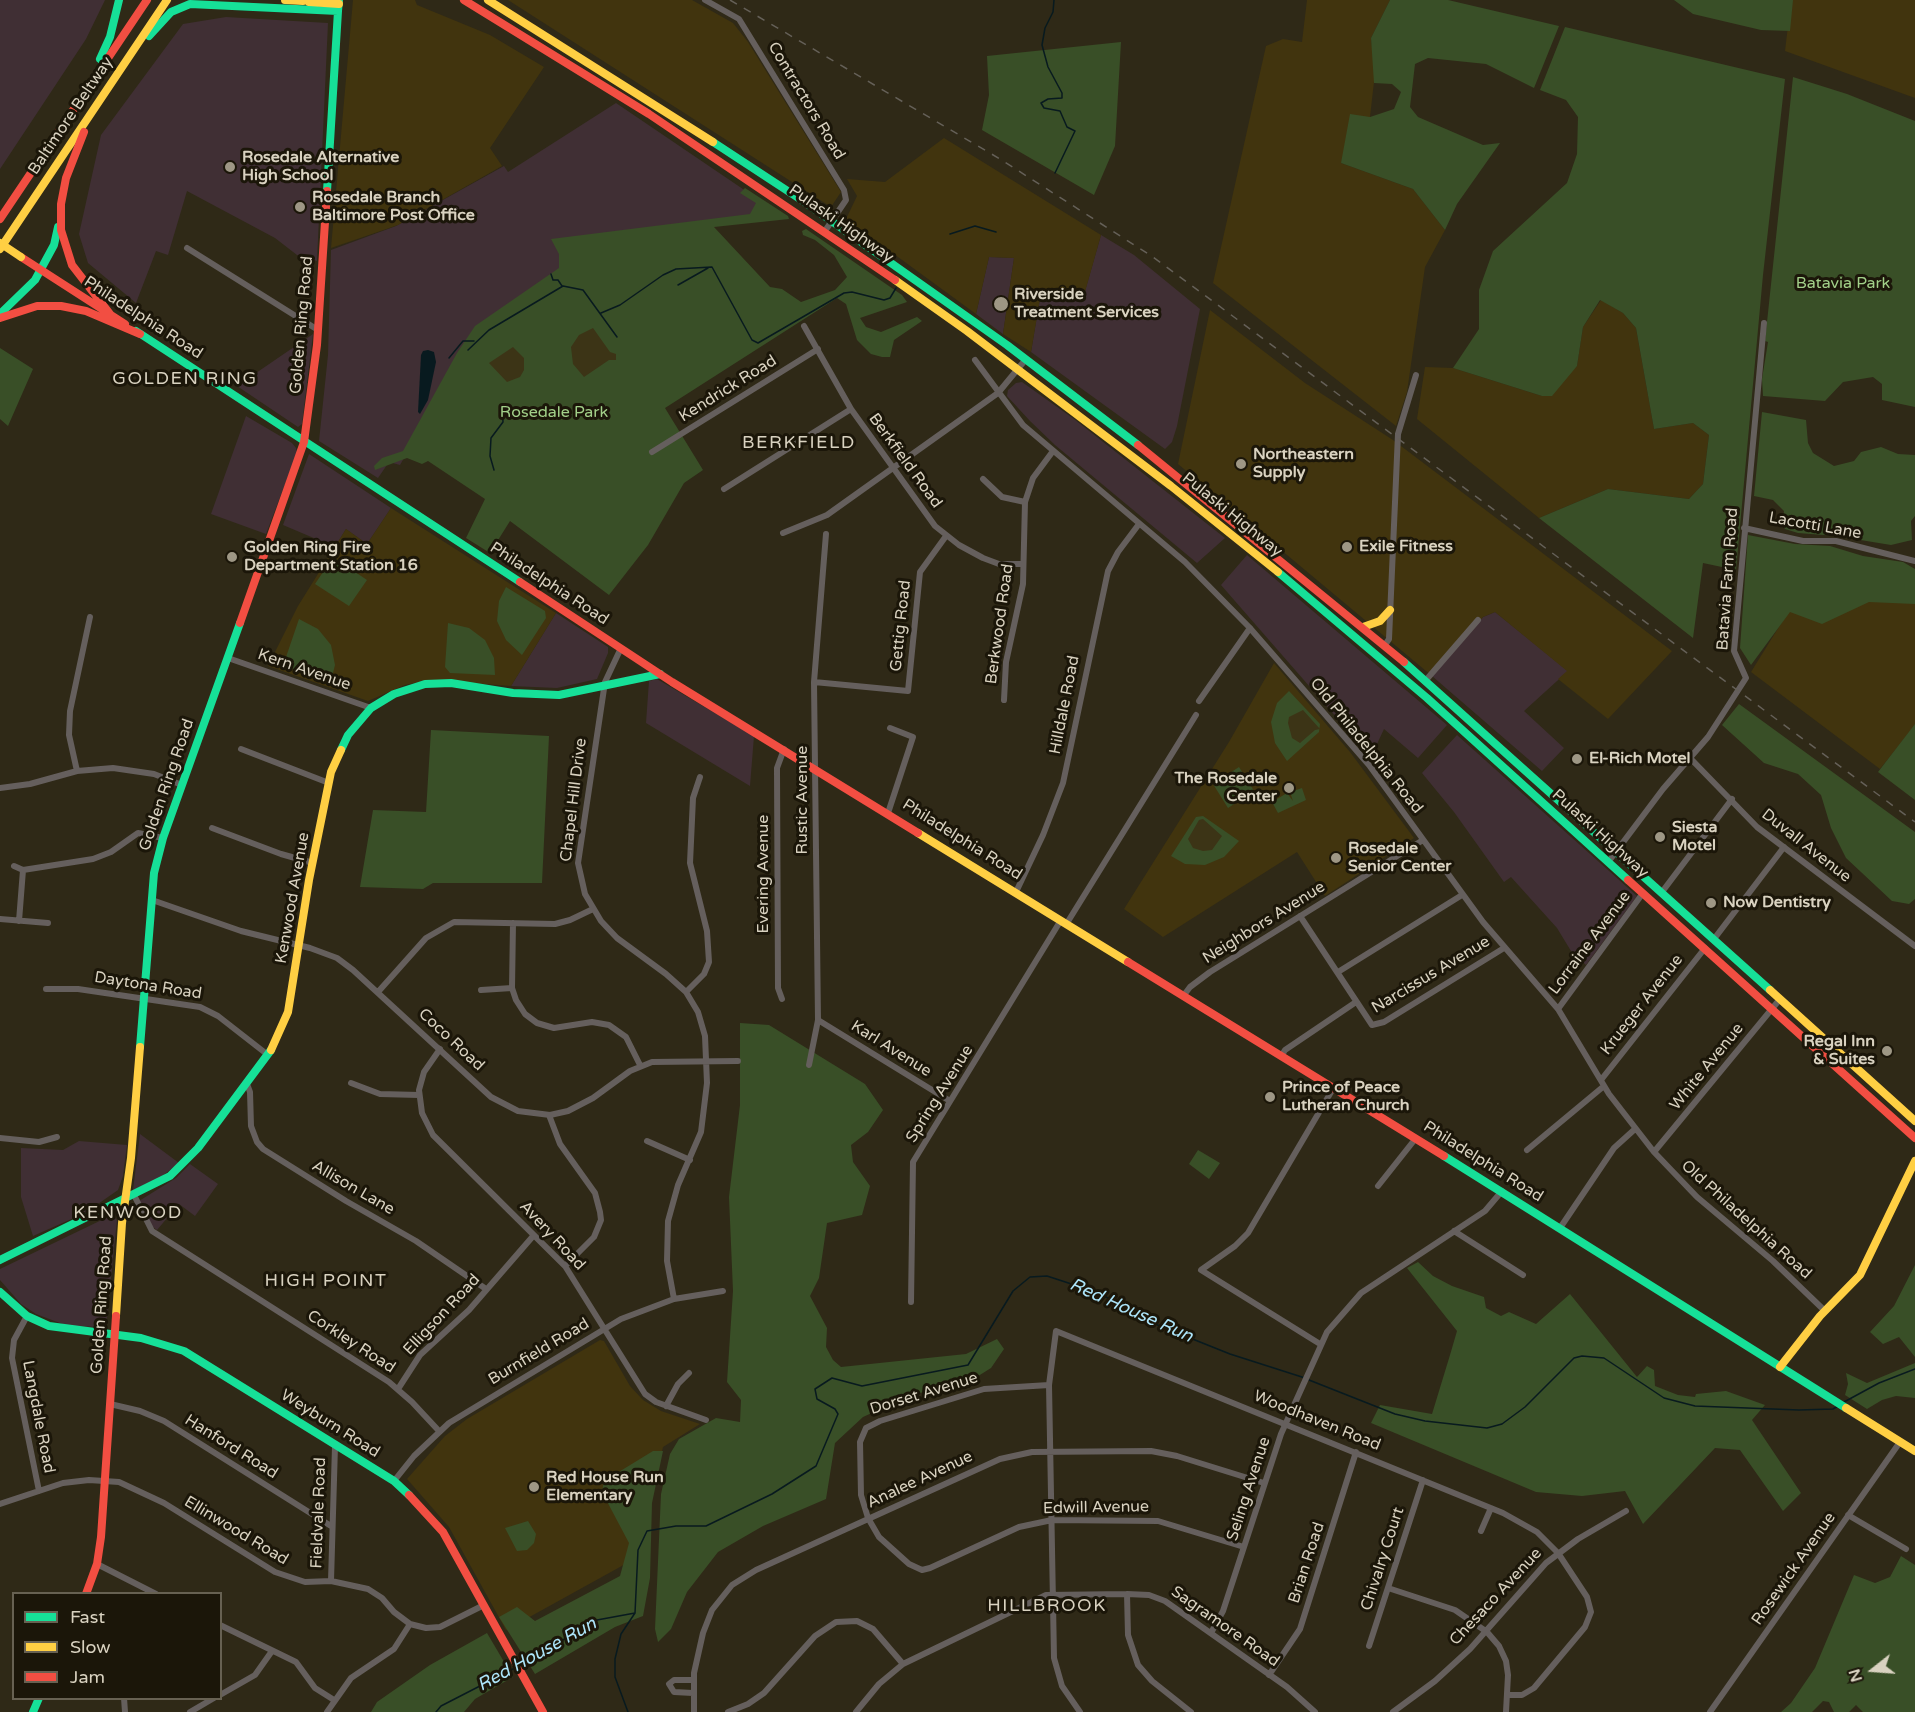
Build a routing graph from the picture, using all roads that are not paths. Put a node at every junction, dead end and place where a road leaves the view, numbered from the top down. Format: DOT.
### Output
graph roads {
  1 [pos="119,0"];
  2 [pos="147,0"];
  3 [pos="166,0"];
  4 [pos="285,0"];
  5 [pos="464,0"];
  6 [pos="488,0"];
  7 [pos="705,0"];
  8 [pos="306,1"];
  9 [pos="338,5"];
  10 [pos="118,73"];
  11 [pos="96,104"];
  12 [pos="57,134"];
  13 [pos="60,215"];
  14 [pos="0,219"];
  15 [pos="832,221"];
  16 [pos="825,231"];
  17 [pos="0,243"];
  18 [pos="187,248"];
  19 [pos="0,249"];
  20 [pos="41,270"];
  21 [pos="110,314"];
  22 [pos="0,316"];
  23 [pos="1764,323"];
  24 [pos="804,326"];
  25 [pos="318,330"];
  26 [pos="140,334"];
  27 [pos="818,349"];
  28 [pos="1026,359"];
  29 [pos="975,360"];
  30 [pos="1017,369"];
  31 [pos="1416,375"];
  32 [pos="998,393"];
  33 [pos="851,410"];
  34 [pos="304,442"];
  35 [pos="1053,451"];
  36 [pos="652,452"];
  37 [pos="892,469"];
  38 [pos="983,479"];
  39 [pos="724,489"];
  40 [pos="1025,502"];
  41 [pos="1139,524"];
  42 [pos="1744,528"];
  43 [pos="783,533"];
  44 [pos="826,534"];
  45 [pos="946,536"];
  46 [pos="1915,561"];
  47 [pos="1023,564"];
  48 [pos="1390,610"];
  49 [pos="90,617"];
  50 [pos="1478,620"];
  51 [pos="1363,627"];
  52 [pos="1250,628"];
  53 [pos="1385,645"];
  54 [pos="621,648"];
  55 [pos="228,658"];
  56 [pos="660,674"];
  57 [pos="1426,680"];
  58 [pos="814,682"];
  59 [pos="604,688"];
  60 [pos="1004,700"];
  61 [pos="1198,701"];
  62 [pos="371,708"];
  63 [pos="1196,715"];
  64 [pos="890,728"];
  65 [pos="241,749"];
  66 [pos="784,749"];
  67 [pos="1690,758"];
  68 [pos="815,768"];
  69 [pos="76,771"];
  70 [pos="700,777"];
  71 [pos="329,783"];
  72 [pos="182,785"];
  73 [pos="0,788"];
  74 [pos="1732,799"];
  75 [pos="888,813"];
  76 [pos="212,828"];
  77 [pos="163,838"];
  78 [pos="1423,840"];
  79 [pos="1784,847"];
  80 [pos="1616,850"];
  81 [pos="1609,861"];
  82 [pos="313,863"];
  83 [pos="14,866"];
  84 [pos="23,870"];
  85 [pos="1016,892"];
  86 [pos="1662,892"];
  87 [pos="1643,893"];
  88 [pos="1462,895"];
  89 [pos="152,900"];
  90 [pos="593,909"];
  91 [pos="1300,916"];
  92 [pos="0,919"];
  93 [pos="19,921"];
  94 [pos="1064,921"];
  95 [pos="48,923"];
  96 [pos="513,923"];
  97 [pos="1714,939"];
  98 [pos="1915,946"];
  99 [pos="300,947"];
  100 [pos="1504,948"];
  101 [pos="1705,948"];
  102 [pos="1338,972"];
  103 [pos="512,988"];
  104 [pos="46,989"];
  105 [pos="481,990"];
  106 [pos="378,992"];
  107 [pos="686,992"];
  108 [pos="1184,995"];
  109 [pos="782,999"];
  110 [pos="1780,999"];
  111 [pos="144,1000"];
  112 [pos="1356,1002"];
  113 [pos="1558,1009"];
  114 [pos="1772,1009"];
  115 [pos="819,1020"];
  116 [pos="440,1049"];
  117 [pos="268,1055"];
  118 [pos="1282,1055"];
  119 [pos="707,1060"];
  120 [pos="738,1061"];
  121 [pos="640,1065"];
  122 [pos="809,1065"];
  123 [pos="351,1083"];
  124 [pos="1602,1083"];
  125 [pos="246,1084"];
  126 [pos="1334,1087"];
  127 [pos="419,1095"];
  128 [pos="950,1101"];
  129 [pos="549,1115"];
  130 [pos="1915,1121"];
  131 [pos="1635,1129"];
  132 [pos="57,1137"];
  133 [pos="0,1138"];
  134 [pos="1416,1138"];
  135 [pos="1915,1138"];
  136 [pos="647,1141"];
  137 [pos="1527,1150"];
  138 [pos="1654,1152"];
  139 [pos="690,1160"];
  140 [pos="1915,1161"];
  141 [pos="1378,1186"];
  142 [pos="1502,1191"];
  143 [pos="134,1195"];
  144 [pos="124,1199"];
  145 [pos="1560,1228"];
  146 [pos="1454,1231"];
  147 [pos="534,1235"];
  148 [pos="0,1260"];
  149 [pos="565,1266"];
  150 [pos="1523,1275"];
  151 [pos="486,1289"];
  152 [pos="723,1291"];
  153 [pos="0,1292"];
  154 [pos="674,1299"];
  155 [pos="911,1302"];
  156 [pos="1825,1311"];
  157 [pos="27,1316"];
  158 [pos="604,1329"];
  159 [pos="115,1335"];
  160 [pos="1320,1344"];
  161 [pos="1780,1367"];
  162 [pos="689,1373"];
  163 [pos="1049,1385"];
  164 [pos="398,1389"];
  165 [pos="110,1404"];
  166 [pos="666,1406"];
  167 [pos="706,1420"];
  168 [pos="1285,1423"];
  169 [pos="439,1431"];
  170 [pos="1900,1442"];
  171 [pos="336,1446"];
  172 [pos="1915,1451"];
  173 [pos="1050,1452"];
  174 [pos="1356,1452"];
  175 [pos="1423,1480"];
  176 [pos="105,1481"];
  177 [pos="394,1481"];
  178 [pos="1264,1484"];
  179 [pos="39,1491"];
  180 [pos="0,1504"];
  181 [pos="1491,1508"];
  182 [pos="1626,1510"];
  183 [pos="1848,1515"];
  184 [pos="868,1518"];
  185 [pos="1052,1520"];
  186 [pos="332,1526"];
  187 [pos="1481,1531"];
  188 [pos="1244,1547"];
  189 [pos="1906,1548"];
  190 [pos="1558,1553"];
  191 [pos="97,1564"];
  192 [pos="331,1581"];
  193 [pos="1388,1588"];
  194 [pos="86,1592"];
  195 [pos="154,1592"];
  196 [pos="1127,1594"];
  197 [pos="1053,1595"];
  198 [pos="484,1605"];
  199 [pos="410,1624"];
  200 [pos="222,1626"];
  201 [pos="1487,1632"];
  202 [pos="1211,1633"];
  203 [pos="1369,1646"];
  204 [pos="272,1651"];
  205 [pos="903,1664"];
  206 [pos="1269,1675"];
  207 [pos="693,1680"];
  208 [pos="693,1693"];
  209 [pos="222,1694"];
  210 [pos="1508,1695"];
  211 [pos="211,1700"];
  212 [pos="334,1700"];
  213 [pos="190,1712"];
  214 [pos="327,1712"];
  215 [pos="543,1712"];
  216 [pos="694,1712"];
  217 [pos="728,1712"];
  218 [pos="856,1712"];
  219 [pos="1080,1712"];
  220 [pos="1191,1712"];
  221 [pos="1315,1712"];
  222 [pos="1393,1712"];
  223 [pos="1506,1712"];
  224 [pos="1710,1712"];
  1 -- 12 [label="main road"];
  2 -- 12 [label="main road, Baltimore Beltway"];
  3 -- 10 [label="main road, Baltimore Beltway"];
  4 -- 8 [label="main road"];
  5 -- 16 [label="main road, Pulaski Highway"];
  6 -- 15 [label="main road, Pulaski Highway"];
  7 -- 15 [label="street, Contractors Road"];
  8 -- 9 [label="main road"];
  9 -- 10 [label="main road"];
  9 -- 25 [label="main road, Golden Ring Road"];
  10 -- 11 [label="main road, Baltimore Beltway"];
  11 -- 13 [label="main road"];
  11 -- 19 [label="main road, Baltimore Beltway"];
  12 -- 14 [label="main road, Baltimore Beltway"];
  13 -- 20 [label="main road"];
  13 -- 21 [label="main road"];
  15 -- 16 [label="street, Contractors Road"];
  15 -- 28 [label="main road, Pulaski Highway"];
  16 -- 30 [label="main road, Pulaski Highway"];
  17 -- 20 [label="main road, Philadelphia Road, bridge"];
  18 -- 25 [label="street"];
  20 -- 21 [label="main road, Philadelphia Road"];
  20 -- 22 [label="main road"];
  21 -- 26 [label="main road, Philadelphia Road"];
  22 -- 26 [label="main road"];
  23 -- 42 [label="street, Batavia Farm Road"];
  24 -- 27 [label="street, Berkfield Road"];
  25 -- 34 [label="main road, Golden Ring Road"];
  26 -- 34 [label="main road, Philadelphia Road"];
  27 -- 33 [label="street, Berkfield Road"];
  27 -- 36 [label="street, Kendrick Road"];
  28 -- 30 [label="street"];
  28 -- 51 [label="main road, Pulaski Highway"];
  29 -- 32 [label="street, Old Philadelphia Road"];
  30 -- 32 [label="street"];
  30 -- 81 [label="main road, Pulaski Highway"];
  31 -- 48 [label="street"];
  32 -- 35 [label="street, Old Philadelphia Road"];
  32 -- 37 [label="street"];
  33 -- 37 [label="street, Berkfield Road"];
  33 -- 39 [label="street"];
  34 -- 54 [label="main road, Philadelphia Road"];
  34 -- 55 [label="main road, Golden Ring Road"];
  35 -- 40 [label="street, Berkwood Road"];
  35 -- 41 [label="street, Old Philadelphia Road"];
  37 -- 43 [label="street"];
  37 -- 45 [label="street, Berkfield Road"];
  38 -- 40 [label="street"];
  40 -- 47 [label="street, Berkwood Road"];
  41 -- 52 [label="street, Old Philadelphia Road"];
  41 -- 85 [label="street, Hilldale Road"];
  42 -- 46 [label="street, Lacotti Lane"];
  42 -- 67 [label="street, Batavia Farm Road"];
  44 -- 58 [label="street, Rustic Avenue"];
  45 -- 47 [label="street, Berkfield Road"];
  45 -- 58 [label="street, Gettig Road"];
  47 -- 60 [label="street, Berkwood Road"];
  48 -- 51 [label="main road"];
  48 -- 53 [label="street"];
  49 -- 69 [label="street"];
  50 -- 57 [label="street"];
  51 -- 53 [label="main road, Pulaski Highway"];
  52 -- 61 [label="street"];
  52 -- 78 [label="street, Old Philadelphia Road"];
  53 -- 57 [label="main road, Pulaski Highway"];
  54 -- 56 [label="main road, Philadelphia Road"];
  54 -- 59 [label="street, Chapel Hill Drive"];
  55 -- 62 [label="street, Kern Avenue"];
  55 -- 72 [label="main road, Golden Ring Road"];
  56 -- 59 [label="main road, Kenwood Avenue"];
  56 -- 66 [label="main road, Philadelphia Road"];
  57 -- 80 [label="main road, Pulaski Highway"];
  58 -- 68 [label="street, Rustic Avenue"];
  59 -- 62 [label="main road, Kenwood Avenue"];
  59 -- 90 [label="street, Chapel Hill Drive"];
  62 -- 71 [label="main road, Kenwood Avenue"];
  63 -- 94 [label="street, Spring Avenue"];
  64 -- 75 [label="street"];
  65 -- 71 [label="street"];
  66 -- 68 [label="main road, Philadelphia Road"];
  66 -- 109 [label="street, Evering Avenue"];
  67 -- 74 [label="street, Duvall Avenue"];
  67 -- 80 [label="street, Batavia Farm Road"];
  68 -- 75 [label="main road, Philadelphia Road"];
  68 -- 115 [label="street, Rustic Avenue"];
  69 -- 72 [label="street"];
  69 -- 73 [label="street"];
  70 -- 107 [label="street"];
  71 -- 82 [label="main road, Kenwood Avenue"];
  72 -- 77 [label="main road, Golden Ring Road"];
  74 -- 79 [label="street, Duvall Avenue"];
  74 -- 86 [label="street"];
  75 -- 85 [label="main road, Philadelphia Road"];
  76 -- 82 [label="street"];
  77 -- 84 [label="street"];
  77 -- 89 [label="main road, Golden Ring Road"];
  78 -- 88 [label="street, Old Philadelphia Road"];
  78 -- 91 [label="street, Neighbors Avenue"];
  79 -- 97 [label="street"];
  79 -- 98 [label="street, Duvall Avenue"];
  80 -- 81 [label="street, Batavia Farm Road"];
  80 -- 86 [label="main road, Pulaski Highway"];
  81 -- 87 [label="main road, Pulaski Highway"];
  82 -- 99 [label="main road, Kenwood Avenue"];
  83 -- 84 [label="street"];
  84 -- 93 [label="street"];
  85 -- 94 [label="main road, Philadelphia Road"];
  86 -- 97 [label="main road, Pulaski Highway"];
  87 -- 101 [label="main road, Pulaski Highway"];
  87 -- 113 [label="street, Lorraine Avenue"];
  88 -- 100 [label="street, Old Philadelphia Road"];
  88 -- 102 [label="street"];
  89 -- 99 [label="street, Coco Road"];
  89 -- 111 [label="main road, Golden Ring Road"];
  90 -- 96 [label="street"];
  90 -- 107 [label="street, Chapel Hill Drive"];
  91 -- 102 [label="street"];
  91 -- 108 [label="street, Neighbors Avenue"];
  92 -- 93 [label="street"];
  93 -- 95 [label="street"];
  94 -- 108 [label="main road, Philadelphia Road"];
  94 -- 128 [label="street, Spring Avenue"];
  96 -- 103 [label="street"];
  96 -- 106 [label="street"];
  97 -- 110 [label="main road, Pulaski Highway"];
  99 -- 106 [label="street, Coco Road"];
  99 -- 117 [label="main road, Kenwood Avenue"];
  100 -- 112 [label="street, Narcissus Avenue"];
  100 -- 113 [label="street, Old Philadelphia Road"];
  101 -- 114 [label="main road, Pulaski Highway"];
  101 -- 124 [label="street, Krueger Avenue"];
  102 -- 112 [label="street"];
  103 -- 105 [label="street"];
  103 -- 121 [label="street"];
  104 -- 111 [label="street, Daytona Road"];
  106 -- 116 [label="street, Coco Road"];
  107 -- 119 [label="street, Chapel Hill Drive"];
  108 -- 118 [label="main road, Philadelphia Road"];
  110 -- 114 [label="street, White Avenue"];
  110 -- 130 [label="main road, Pulaski Highway"];
  111 -- 117 [label="street, Daytona Road"];
  111 -- 144 [label="main road, Golden Ring Road"];
  112 -- 118 [label="street"];
  113 -- 124 [label="street, Old Philadelphia Road"];
  114 -- 135 [label="main road, Pulaski Highway"];
  114 -- 138 [label="street, White Avenue"];
  115 -- 122 [label="street, Rustic Avenue"];
  115 -- 128 [label="street, Karl Avenue"];
  116 -- 127 [label="street"];
  116 -- 129 [label="street, Coco Road"];
  117 -- 125 [label="main road, Kenwood Avenue"];
  118 -- 126 [label="main road, Philadelphia Road"];
  119 -- 120 [label="street, Coco Road"];
  119 -- 121 [label="street, Coco Road"];
  119 -- 139 [label="street, Chapel Hill Drive"];
  121 -- 129 [label="street, Coco Road"];
  123 -- 127 [label="street"];
  124 -- 131 [label="street, Old Philadelphia Road"];
  124 -- 137 [label="street, Krueger Avenue"];
  125 -- 143 [label="main road, Kenwood Avenue"];
  125 -- 151 [label="street, Allison Lane"];
  126 -- 134 [label="main road, Philadelphia Road"];
  126 -- 160 [label="street"];
  127 -- 147 [label="street, Avery Road"];
  128 -- 155 [label="street, Spring Avenue"];
  129 -- 149 [label="street"];
  131 -- 138 [label="street, Old Philadelphia Road"];
  131 -- 145 [label="street"];
  132 -- 133 [label="street"];
  134 -- 141 [label="street"];
  134 -- 142 [label="main road, Philadelphia Road"];
  136 -- 139 [label="street"];
  138 -- 156 [label="street, Old Philadelphia Road"];
  139 -- 154 [label="street, Chapel Hill Drive"];
  140 -- 156 [label="main road"];
  142 -- 145 [label="main road, Philadelphia Road"];
  142 -- 146 [label="street, Seling Avenue"];
  143 -- 144 [label="main road, Kenwood Avenue"];
  143 -- 164 [label="street, Corkley Road"];
  144 -- 148 [label="main road, Kenwood Avenue"];
  144 -- 159 [label="main road, Golden Ring Road"];
  145 -- 161 [label="main road, Philadelphia Road"];
  146 -- 150 [label="street"];
  146 -- 160 [label="street, Seling Avenue"];
  147 -- 149 [label="street, Avery Road"];
  147 -- 151 [label="street, Elligson Road"];
  149 -- 158 [label="street, Avery Road"];
  151 -- 164 [label="street, Elligson Road"];
  152 -- 154 [label="street, Burnfield Road"];
  153 -- 157 [label="main road, Weyburn Road"];
  154 -- 158 [label="street, Burnfield Road"];
  156 -- 161 [label="main road"];
  157 -- 159 [label="main road, Weyburn Road"];
  157 -- 179 [label="street, Langdale Road"];
  158 -- 166 [label="street, Avery Road"];
  158 -- 169 [label="street, Burnfield Road"];
  159 -- 165 [label="main road, Golden Ring Road"];
  159 -- 171 [label="main road, Weyburn Road"];
  160 -- 168 [label="street, Seling Avenue"];
  161 -- 170 [label="main road, Philadelphia Road"];
  162 -- 166 [label="street"];
  163 -- 168 [label="street, Woodhaven Road"];
  163 -- 173 [label="street"];
  163 -- 184 [label="street, Dorset Avenue"];
  164 -- 169 [label="street, Corkley Road"];
  165 -- 176 [label="main road, Golden Ring Road"];
  165 -- 186 [label="street, Hanford Road"];
  166 -- 167 [label="street, Avery Road"];
  168 -- 174 [label="street, Woodhaven Road"];
  168 -- 178 [label="street, Seling Avenue"];
  169 -- 177 [label="street, Burnfield Road"];
  170 -- 172 [label="main road, Philadelphia Road"];
  170 -- 183 [label="street, Rosewick Avenue"];
  171 -- 177 [label="main road, Weyburn Road"];
  171 -- 186 [label="street, Fieldvale Road"];
  173 -- 178 [label="street, Analee Avenue"];
  173 -- 184 [label="street, Analee Avenue"];
  173 -- 185 [label="street"];
  174 -- 175 [label="street, Woodhaven Road"];
  174 -- 206 [label="street, Brian Road"];
  175 -- 181 [label="street, Woodhaven Road"];
  175 -- 193 [label="street, Chivalry Court"];
  176 -- 179 [label="street, Ellinwood Road"];
  176 -- 191 [label="main road, Golden Ring Road"];
  176 -- 192 [label="street, Ellinwood Road"];
  177 -- 198 [label="main road, Weyburn Road"];
  178 -- 188 [label="street, Seling Avenue"];
  179 -- 180 [label="street, Ellinwood Road"];
  181 -- 187 [label="street"];
  181 -- 190 [label="street, Woodhaven Road"];
  182 -- 190 [label="street, Chesaco Avenue"];
  183 -- 189 [label="street"];
  183 -- 224 [label="street, Rosewick Avenue"];
  184 -- 185 [label="street, Edwill Avenue"];
  184 -- 207 [label="street, Analee Avenue"];
  185 -- 188 [label="street, Edwill Avenue"];
  185 -- 197 [label="street"];
  186 -- 192 [label="street, Fieldvale Road"];
  188 -- 202 [label="street, Seling Avenue"];
  190 -- 201 [label="street, Chesaco Avenue"];
  190 -- 210 [label="street, Woodhaven Road"];
  191 -- 194 [label="main road, Golden Ring Road"];
  191 -- 195 [label="street"];
  192 -- 199 [label="street, Ellinwood Road"];
  193 -- 201 [label="street"];
  193 -- 203 [label="street, Chivalry Court"];
  196 -- 197 [label="street, Sagramore Road"];
  196 -- 202 [label="street, Sagramore Road"];
  196 -- 220 [label="street"];
  197 -- 205 [label="street, Sagramore Road"];
  197 -- 219 [label="street"];
  198 -- 199 [label="street"];
  198 -- 215 [label="main road, Weyburn Road"];
  199 -- 212 [label="street"];
  200 -- 204 [label="street"];
  201 -- 210 [label="street"];
  201 -- 222 [label="street, Chesaco Avenue"];
  202 -- 206 [label="street, Sagramore Road"];
  204 -- 209 [label="street"];
  204 -- 212 [label="street"];
  205 -- 217 [label="street"];
  205 -- 218 [label="street, Sagramore Road"];
  206 -- 221 [label="street, Sagramore Road"];
  207 -- 208 [label="street, Analee Avenue"];
  207 -- 208 [label="street"];
  208 -- 216 [label="street, Analee Avenue"];
  210 -- 223 [label="street"];
  211 -- 213 [label="street"];
  212 -- 214 [label="street"];
}
